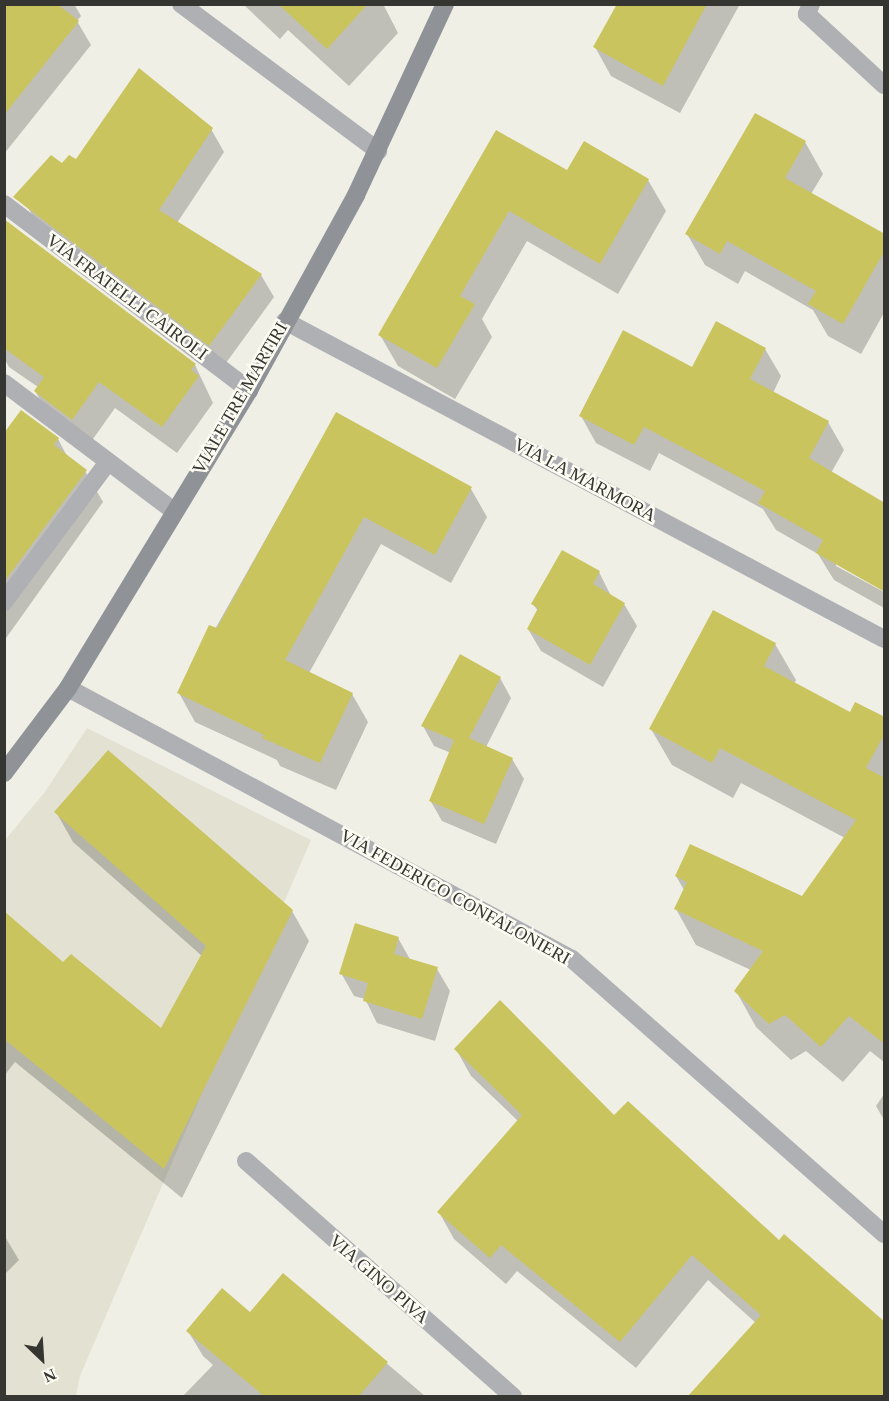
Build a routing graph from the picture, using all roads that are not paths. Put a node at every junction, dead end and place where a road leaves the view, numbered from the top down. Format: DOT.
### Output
graph roads {
  1 [pos="181,4"];
  2 [pos="445,4"];
  3 [pos="811,4"];
  4 [pos="885,85"];
  5 [pos="378,151"];
  6 [pos="4,204"];
  7 [pos="285,321"];
  8 [pos="4,383"];
  9 [pos="249,390"];
  10 [pos="108,462"];
  11 [pos="174,511"];
  12 [pos="4,602"];
  13 [pos="885,639"];
  14 [pos="68,688"];
  15 [pos="4,773"];
  16 [pos="246,1161"];
  17 [pos="885,1234"];
  18 [pos="513,1396"];
  1 -- 5 [label="street"];
  2 -- 5 [label="main road, VIALE TRE MARTIRI"];
  3 -- 4 [label="street"];
  5 -- 7 [label="main road, VIALE TRE MARTIRI"];
  6 -- 9 [label="street, VIA FRATELLI CAIROLI"];
  7 -- 9 [label="main road, VIALE TRE MARTIRI"];
  7 -- 13 [label="street, VIA LA MARMORA"];
  8 -- 10 [label="street"];
  9 -- 11 [label="main road, VIALE TRE MARTIRI"];
  10 -- 11 [label="street"];
  10 -- 12 [label="street"];
  11 -- 14 [label="main road, VIALE TRE MARTIRI"];
  14 -- 15 [label="main road, VIALE TRE MARTIRI"];
  14 -- 17 [label="street, VIA FEDERICO CONFALONIERI"];
  16 -- 18 [label="street, VIA GINO PIVA"];
}
